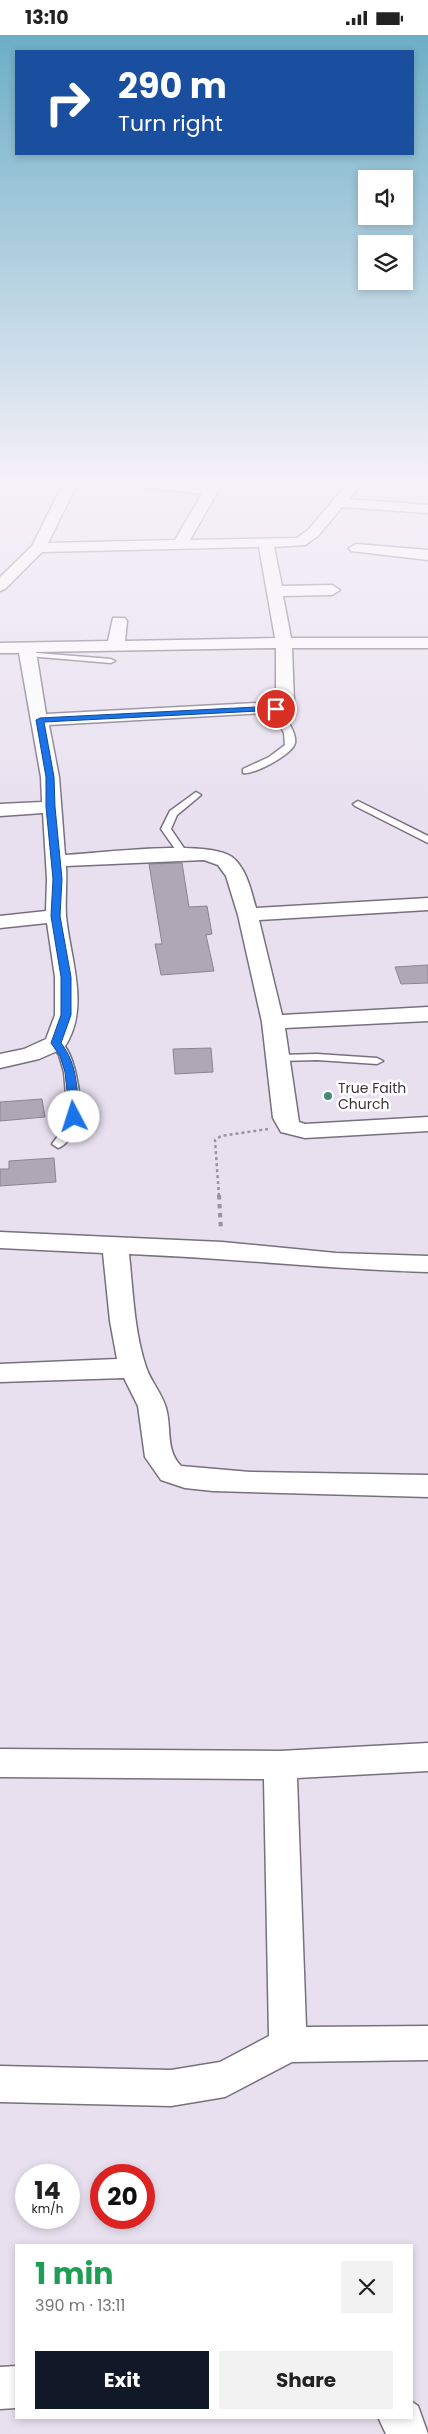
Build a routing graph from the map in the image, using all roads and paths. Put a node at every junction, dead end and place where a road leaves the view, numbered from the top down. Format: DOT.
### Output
graph roads {
  1 [pos="275,596"];
  2 [pos="119,621"];
  3 [pos="284,642"];
  4 [pos="428,643"];
  5 [pos="0,648"];
  6 [pos="28,651"];
  7 [pos="113,653"];
  8 [pos="276,709"];
  9 [pos="40,720"];
  10 [pos="246,771"];
  11 [pos="196,795"];
  12 [pos="358,804"];
  13 [pos="50,807"];
  14 [pos="0,810"];
  15 [pos="428,840"];
  16 [pos="183,853"];
  17 [pos="55,861"];
  18 [pos="428,904"];
  19 [pos="248,915"];
  20 [pos="56,916"];
  21 [pos="0,922"];
  22 [pos="428,1014"];
  23 [pos="273,1022"];
  24 [pos="56,1043"];
  25 [pos="279,1058"];
  26 [pos="0,1061"];
  27 [pos="376,1061"];
  28 [pos="428,1124"];
  29 [pos="289,1127"];
  30 [pos="58,1144"];
  31 [pos="0,1240"];
  32 [pos="115,1245"];
  33 [pos="222,1250"];
  34 [pos="428,1264"];
  35 [pos="132,1368"];
  36 [pos="0,1373"];
  37 [pos="428,1486"];
  38 [pos="428,1757"];
  39 [pos="0,1763"];
  40 [pos="280,1765"];
  41 [pos="428,2043"];
  42 [pos="288,2045"];
  43 [pos="0,2084"];
  44 [pos="15,2387"];
  45 [pos="0,2388"];
  46 [pos="401,2419"];
  47 [pos="407,2434"];
  1 -- 3 [label="street"];
  2 -- 7 [label="street"];
  3 -- 4 [label="street"];
  3 -- 7 [label="street"];
  3 -- 8 [label="street"];
  5 -- 6 [label="street"];
  6 -- 7 [label="street"];
  6 -- 9 [label="street"];
  8 -- 9 [label="street"];
  8 -- 10 [label="lane"];
  9 -- 13 [label="street"];
  11 -- 16 [label="lane"];
  12 -- 15 [label="lane"];
  13 -- 14 [label="street"];
  13 -- 17 [label="street"];
  16 -- 17 [label="street"];
  16 -- 19 [label="street"];
  17 -- 20 [label="street"];
  18 -- 19 [label="street"];
  19 -- 23 [label="street"];
  20 -- 21 [label="street"];
  20 -- 24 [label="street"];
  22 -- 23 [label="street"];
  23 -- 25 [label="street"];
  24 -- 26 [label="street"];
  24 -- 30 [label="lane"];
  25 -- 27 [label="lane"];
  25 -- 29 [label="street"];
  28 -- 29 [label="street"];
  29 -- 33 [label="path"];
  31 -- 32 [label="street"];
  32 -- 33 [label="street"];
  32 -- 35 [label="street"];
  33 -- 34 [label="street"];
  35 -- 36 [label="street"];
  35 -- 37 [label="street"];
  38 -- 40 [label="street"];
  39 -- 40 [label="street"];
  40 -- 42 [label="street"];
  41 -- 42 [label="street"];
  42 -- 43 [label="street"];
  44 -- 45 [label="street"];
  46 -- 47 [label="street"];
}
